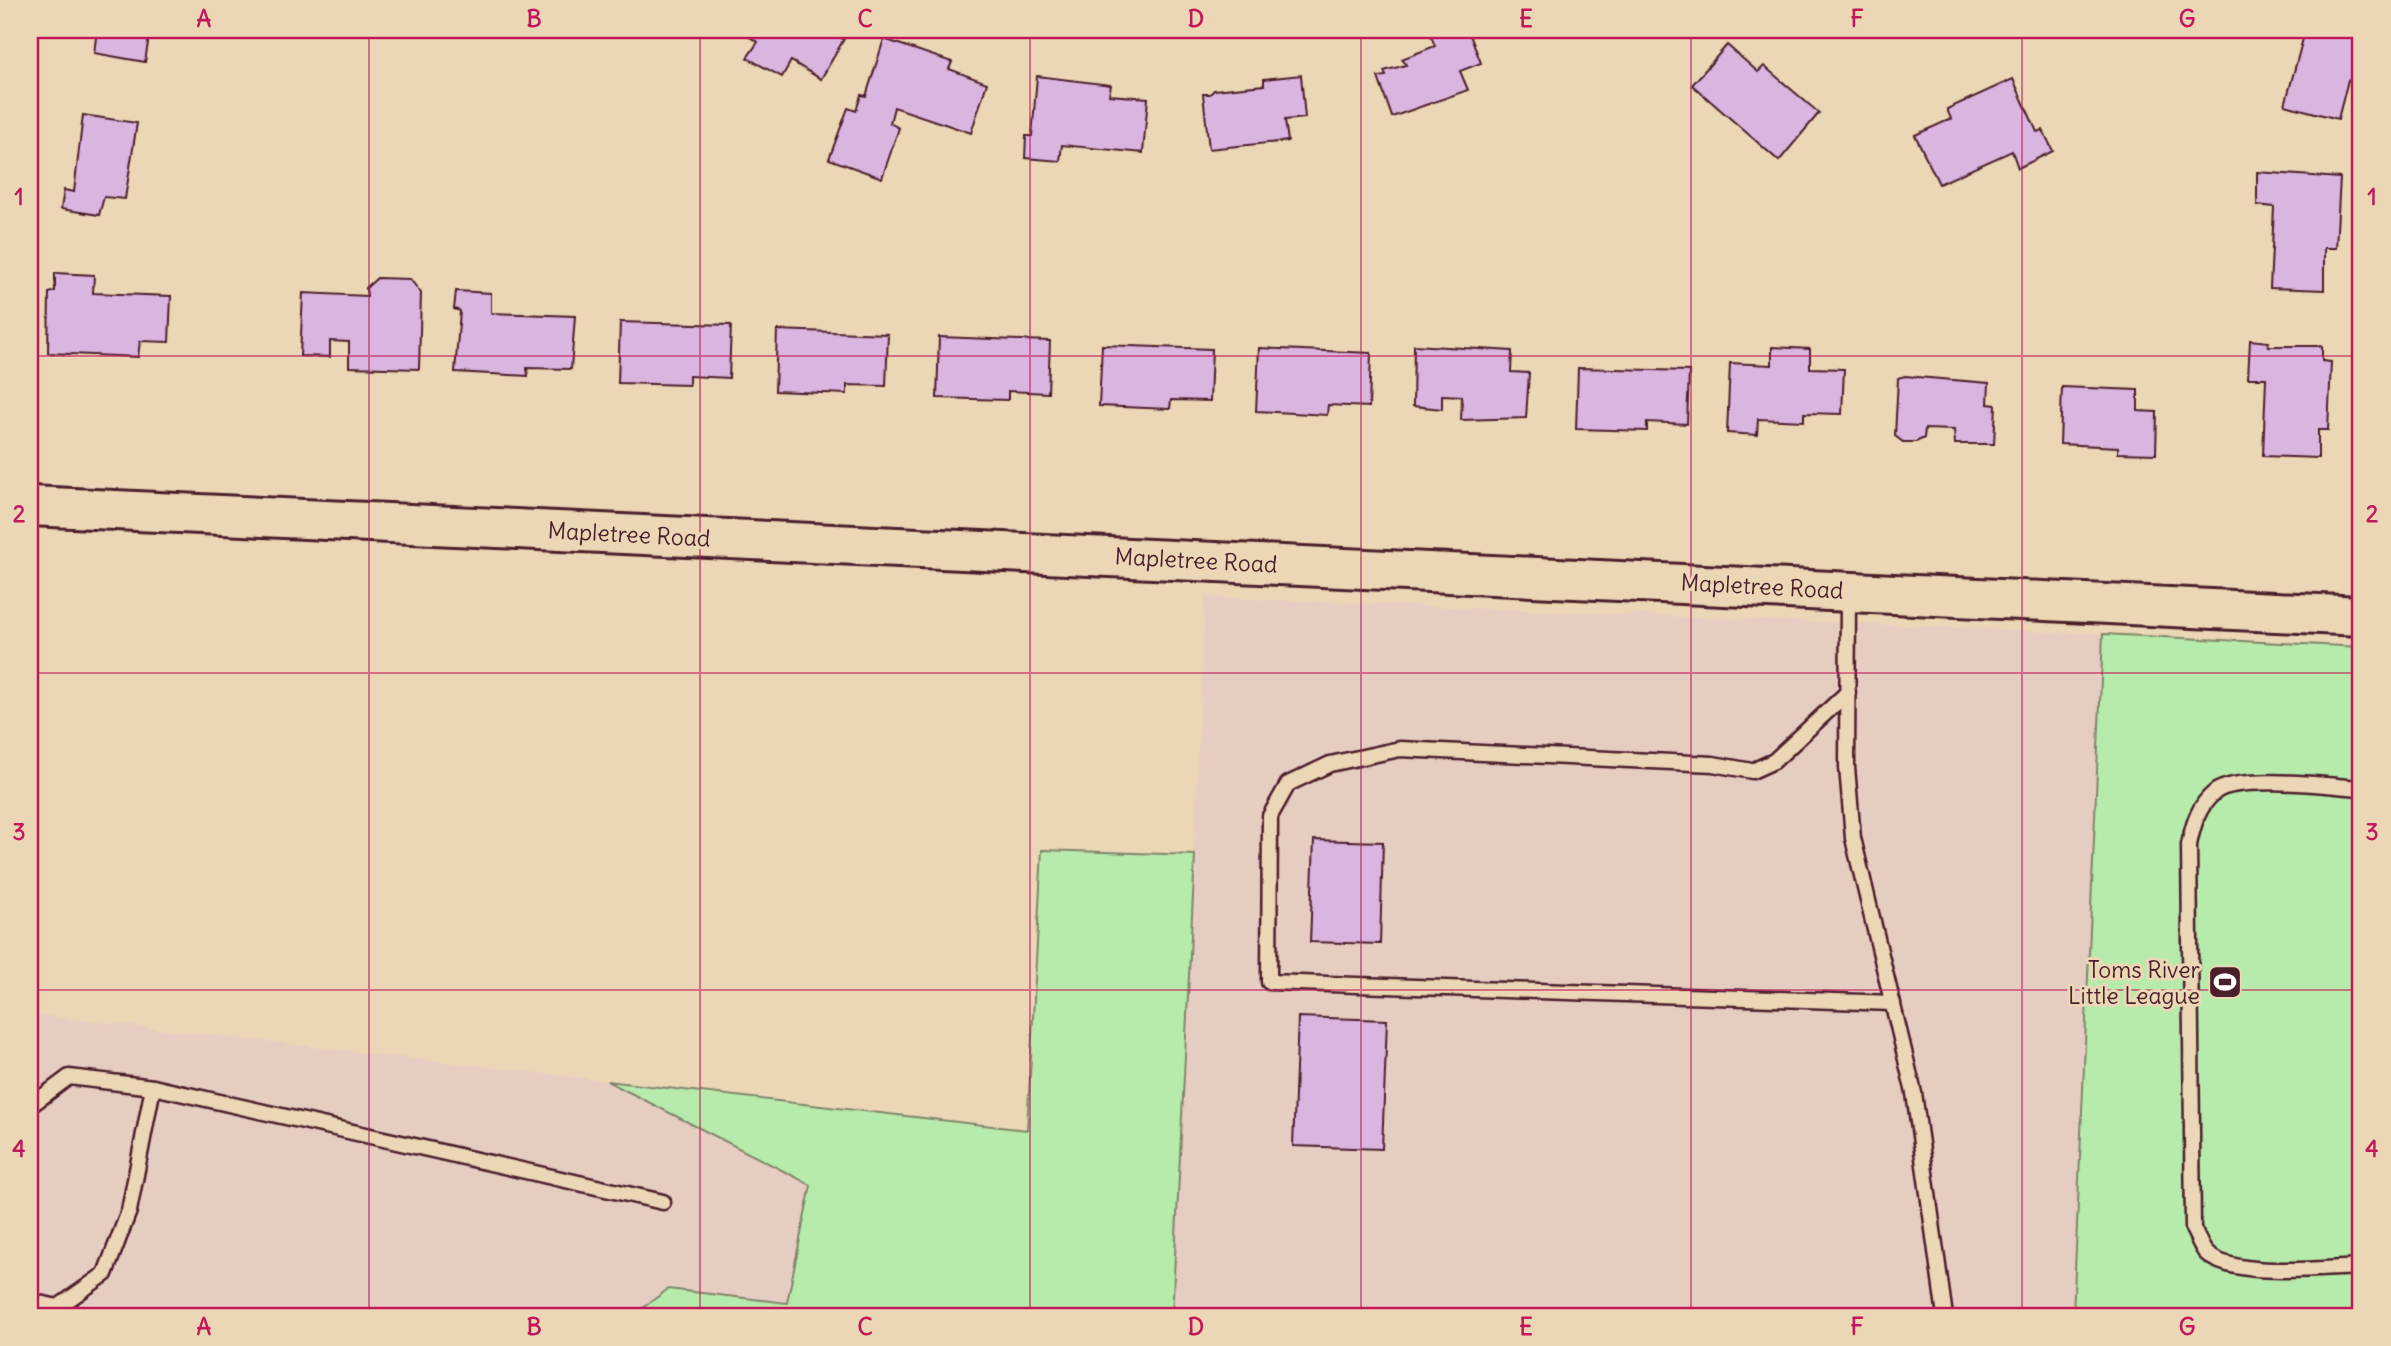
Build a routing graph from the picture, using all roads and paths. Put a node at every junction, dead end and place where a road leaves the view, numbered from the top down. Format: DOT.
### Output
graph roads {
  1 [pos="30,506"];
  2 [pos="1848,590"];
  3 [pos="2361,616"];
  4 [pos="1848,692"];
  5 [pos="2361,788"];
  6 [pos="1893,1003"];
  7 [pos="153,1087"];
  8 [pos="30,1106"];
  9 [pos="663,1202"];
  10 [pos="2361,1267"];
  11 [pos="30,1301"];
  12 [pos="1945,1316"];
  1 -- 2 [label="street, Mapletree Road"];
  2 -- 3 [label="street, Mapletree Road"];
  2 -- 4 [label="lane"];
  4 -- 6 [label="lane"];
  4 -- 6 [label="lane"];
  5 -- 10 [label="lane"];
  6 -- 12 [label="lane"];
  7 -- 8 [label="lane"];
  7 -- 9 [label="lane"];
  7 -- 11 [label="lane"];
}
